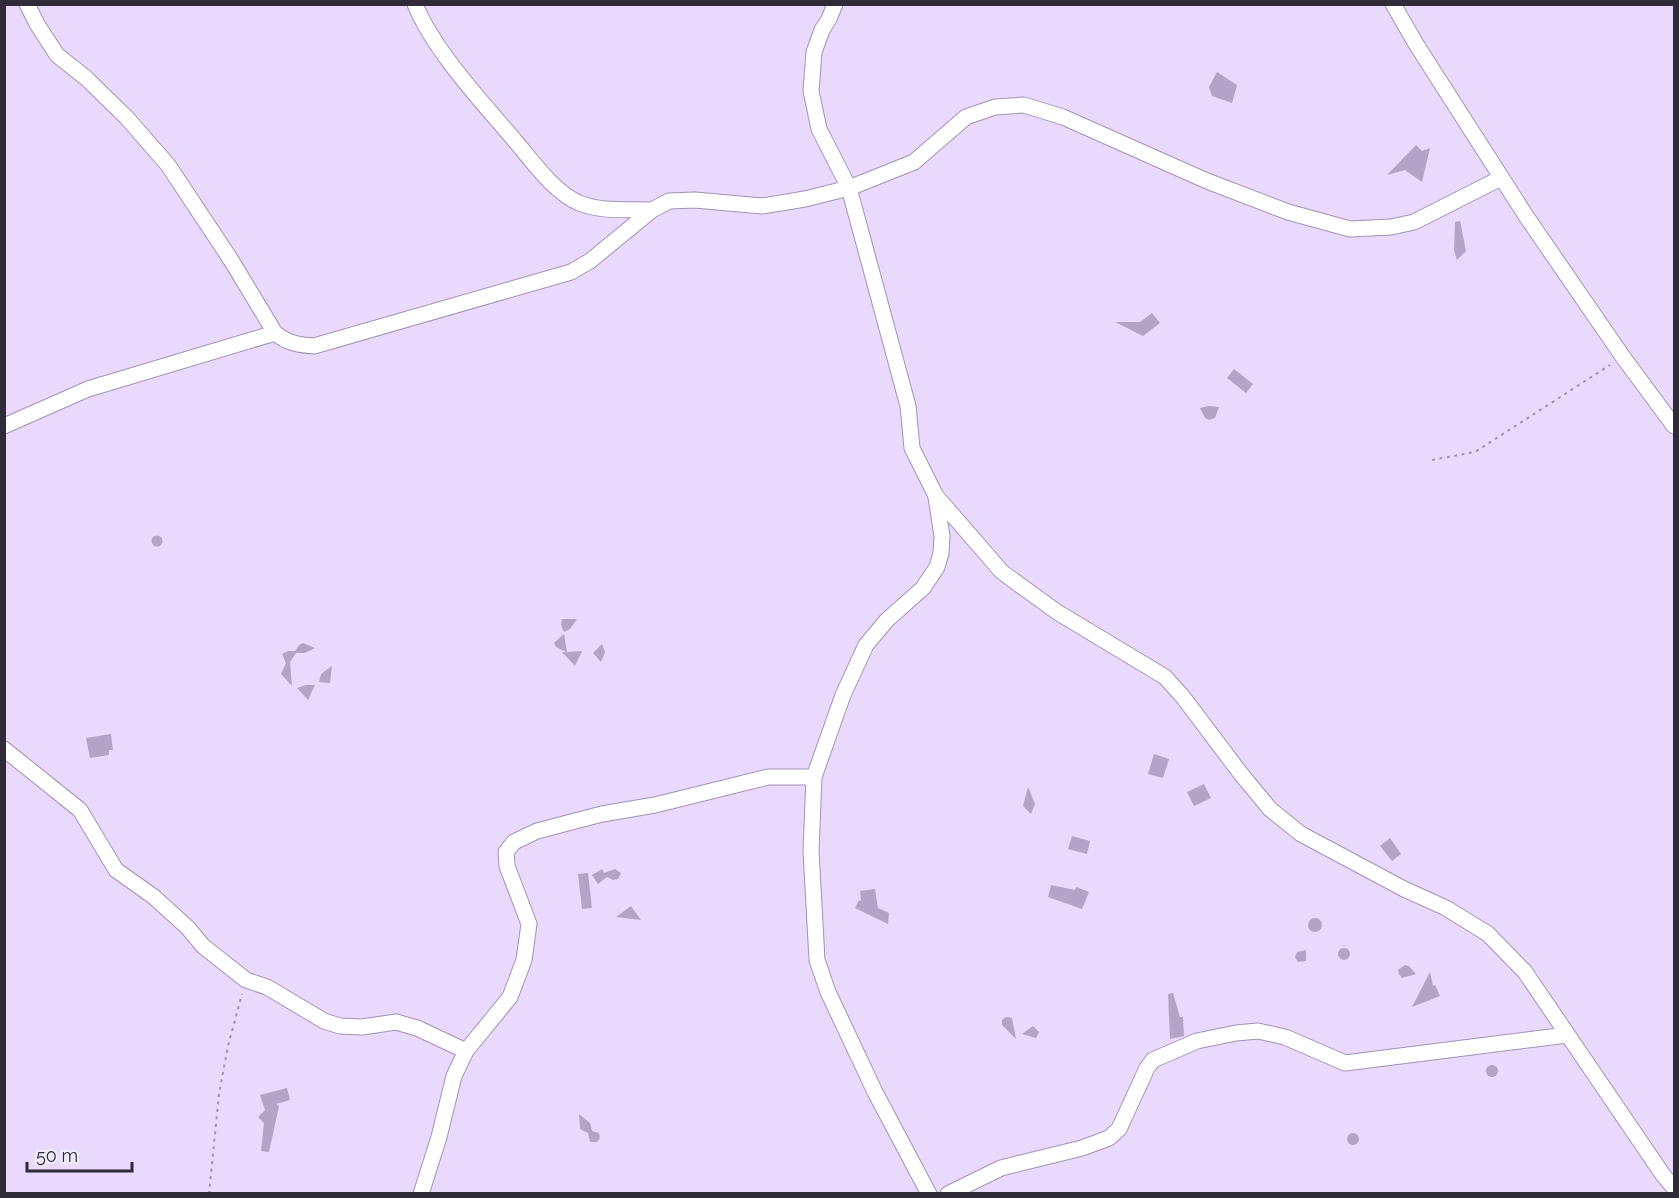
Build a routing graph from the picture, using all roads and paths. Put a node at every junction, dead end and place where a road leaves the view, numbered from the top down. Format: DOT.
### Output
graph roads {
  1 [pos="27,4"];
  2 [pos="415,4"];
  3 [pos="835,4"];
  4 [pos="1394,4"];
  5 [pos="1501,178"];
  6 [pos="849,188"];
  7 [pos="652,210"];
  8 [pos="275,333"];
  9 [pos="1623,357"];
  10 [pos="4,426"];
  11 [pos="1674,426"];
  12 [pos="1432,460"];
  13 [pos="936,496"];
  14 [pos="4,749"];
  15 [pos="814,777"];
  16 [pos="246,980"];
  17 [pos="1567,1035"];
  18 [pos="466,1051"];
  19 [pos="1674,1188"];
  20 [pos="209,1194"];
  21 [pos="421,1194"];
  22 [pos="929,1194"];
  23 [pos="948,1194"];
  1 -- 8 [label="street"];
  2 -- 7 [label="street"];
  3 -- 6 [label="street"];
  4 -- 5 [label="street"];
  5 -- 6 [label="street"];
  5 -- 9 [label="street"];
  6 -- 7 [label="street"];
  6 -- 13 [label="street"];
  7 -- 8 [label="street"];
  8 -- 10 [label="street"];
  9 -- 11 [label="street"];
  9 -- 12 [label="path"];
  13 -- 15 [label="street"];
  13 -- 17 [label="street"];
  14 -- 16 [label="street"];
  15 -- 18 [label="street"];
  15 -- 22 [label="street"];
  16 -- 18 [label="street"];
  16 -- 20 [label="path"];
  17 -- 19 [label="street"];
  17 -- 23 [label="street"];
  18 -- 21 [label="street"];
}
